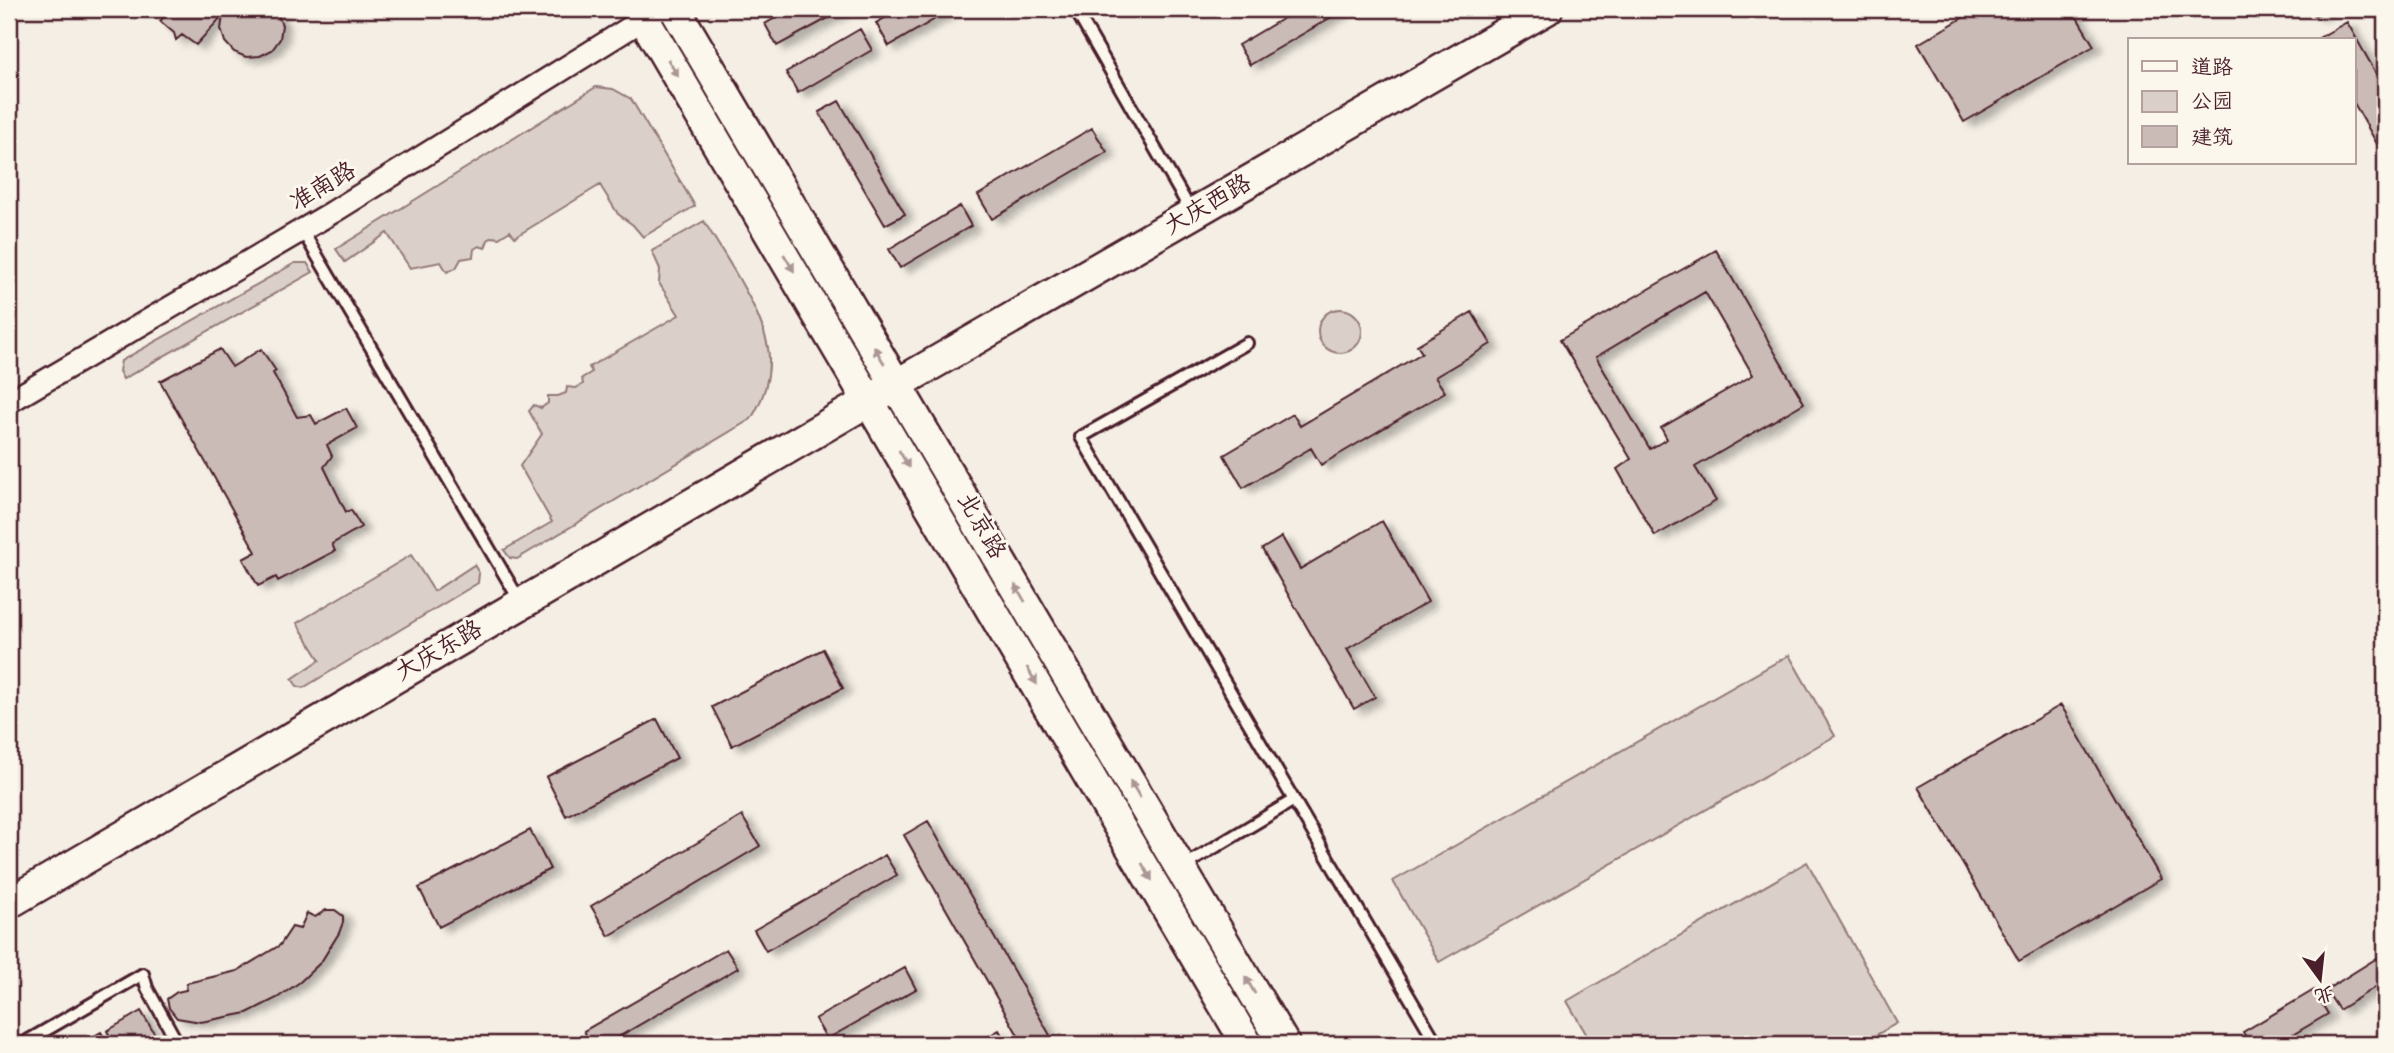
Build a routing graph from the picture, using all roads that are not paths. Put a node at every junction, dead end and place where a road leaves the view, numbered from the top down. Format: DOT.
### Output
graph roads {
  1 [pos="675,9"];
  2 [pos="1075,9"];
  3 [pos="1547,9"];
  4 [pos="647,12"];
  5 [pos="1192,214"];
  6 [pos="302,230"];
  7 [pos="1247,343"];
  8 [pos="898,384"];
  9 [pos="870,400"];
  10 [pos="9,402"];
  11 [pos="522,603"];
  12 [pos="1294,800"];
  13 [pos="1181,867"];
  14 [pos="9,903"];
  15 [pos="22,1044"];
  16 [pos="178,1044"];
  17 [pos="1247,1044"];
  18 [pos="1284,1044"];
  19 [pos="1437,1044"];
  8 -- 1 [label="main road, 北京路, one-way"];
  2 -- 5 [label="lane"];
  3 -- 5 [label="main road, 大庆西路"];
  4 -- 6 [label="street, 准南路"];
  4 -- 9 [label="main road, 北京路, one-way"];
  5 -- 8 [label="main road, 大庆西路"];
  6 -- 10 [label="street, 准南路"];
  6 -- 11 [label="lane"];
  7 -- 12 [label="lane"];
  8 -- 9 [label="main road, 大庆西路"];
  13 -- 8 [label="main road, 北京路, one-way"];
  9 -- 11 [label="main road, 大庆东路"];
  9 -- 17 [label="main road, 北京路, one-way"];
  11 -- 14 [label="main road, 大庆东路"];
  12 -- 13 [label="lane"];
  12 -- 19 [label="lane"];
  18 -- 13 [label="main road, 北京路, one-way"];
  15 -- 16 [label="lane"];
}
